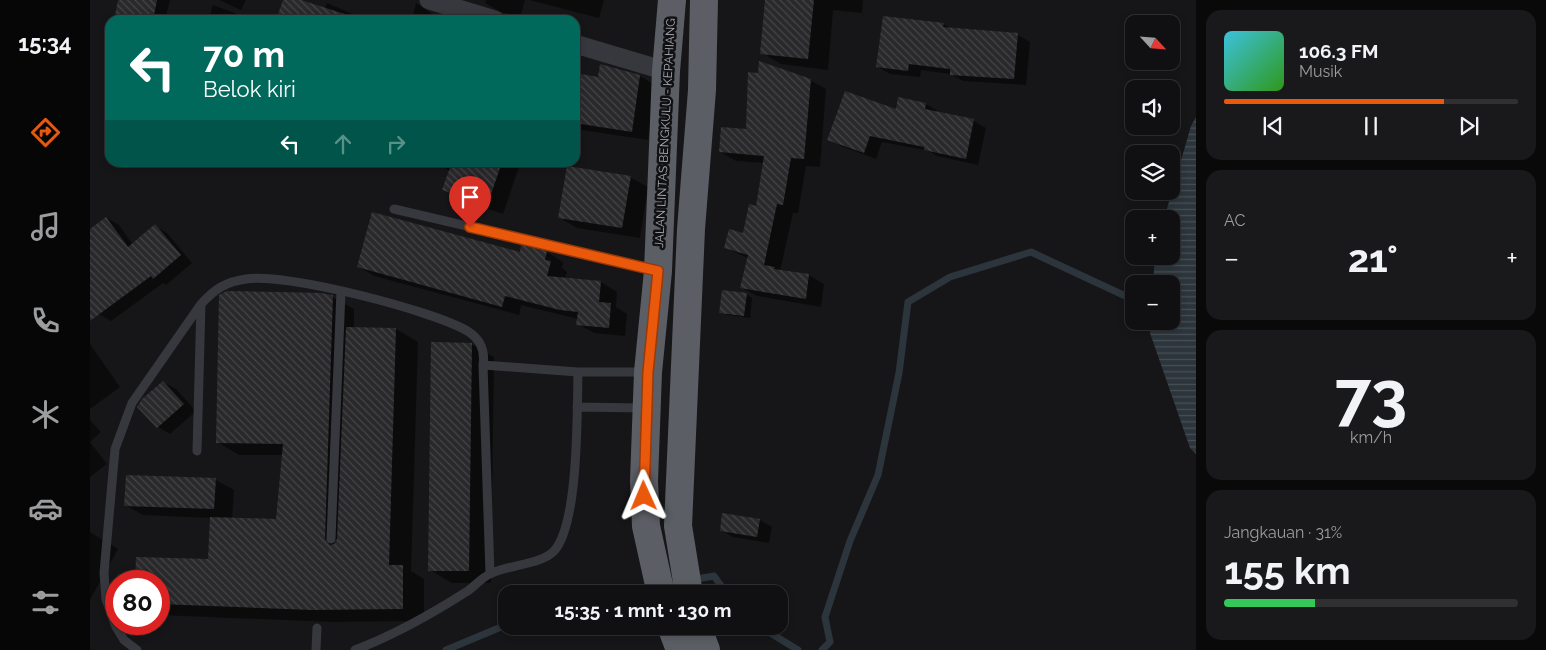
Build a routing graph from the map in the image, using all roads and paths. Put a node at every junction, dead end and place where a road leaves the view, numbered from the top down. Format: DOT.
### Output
graph roads {
  1 [pos="429,0"];
  2 [pos="671,6"];
  3 [pos="703,10"];
  4 [pos="478,15"];
  5 [pos="580,45"];
  6 [pos="666,71"];
  7 [pos="394,209"];
  8 [pos="658,271"];
  9 [pos="341,291"];
  10 [pos="201,304"];
  11 [pos="483,365"];
  12 [pos="578,372"];
  13 [pos="648,372"];
  14 [pos="577,407"];
  15 [pos="646,408"];
  16 [pos="197,451"];
  17 [pos="332,539"];
  18 [pos="490,574"];
  19 [pos="687,581"];
  20 [pos="659,585"];
  21 [pos="317,628"];
  22 [pos="674,635"];
  23 [pos="700,635"];
  24 [pos="137,650"];
  25 [pos="316,650"];
  26 [pos="355,650"];
  27 [pos="680,650"];
  28 [pos="706,650"];
  1 -- 4 [label="street"];
  2 -- 3 [label="highway"];
  2 -- 6 [label="highway, JALAN LINTAS BENGKULU - KEPAHIANG"];
  3 -- 19 [label="highway"];
  5 -- 6 [label="street"];
  6 -- 8 [label="highway, JALAN LINTAS BENGKULU - KEPAHIANG"];
  7 -- 8 [label="lane"];
  8 -- 13 [label="highway, JALAN LINTAS BENGKULU - KEPAHIANG"];
  9 -- 10 [label="lane"];
  9 -- 11 [label="lane"];
  9 -- 17 [label="lane"];
  10 -- 16 [label="lane"];
  10 -- 24 [label="lane"];
  11 -- 12 [label="lane"];
  11 -- 18 [label="lane"];
  12 -- 13 [label="lane"];
  12 -- 14 [label="lane"];
  13 -- 15 [label="highway, JALAN LINTAS BENGKULU - KEPAHIANG"];
  14 -- 15 [label="lane"];
  14 -- 18 [label="lane"];
  15 -- 20 [label="highway, JALAN LINTAS BENGKULU - KEPAHIANG"];
  18 -- 26 [label="lane"];
  21 -- 25 [label="lane"];
  22 -- 27 [label="highway"];
  23 -- 28 [label="highway"];
}
